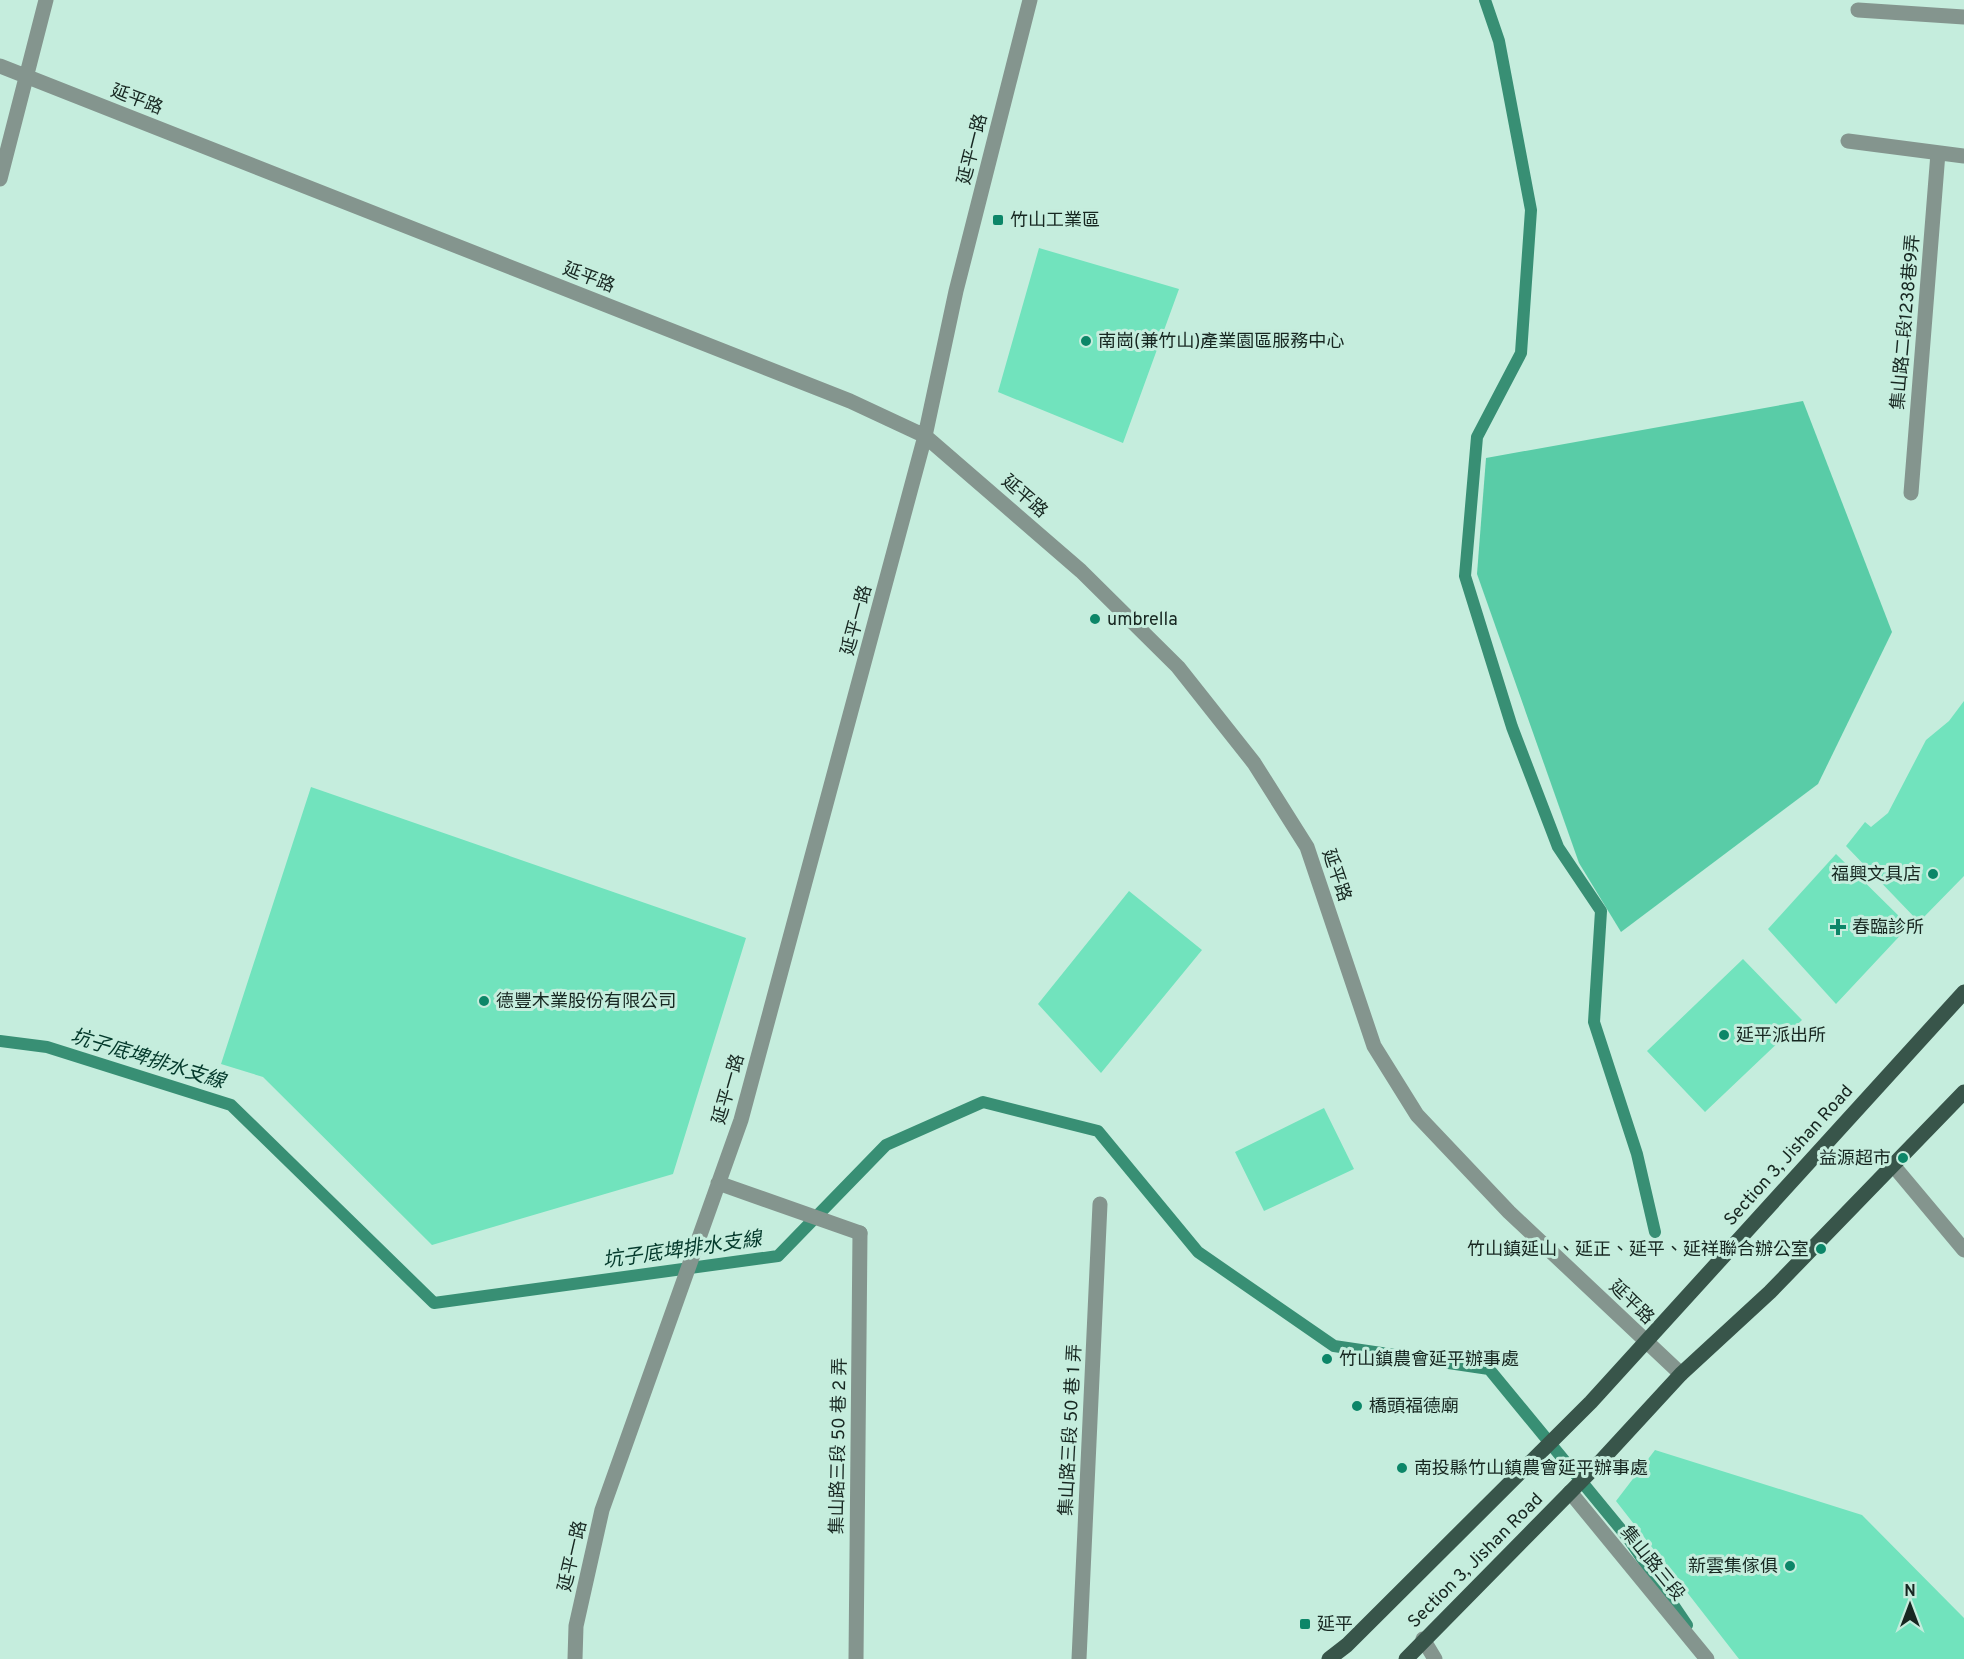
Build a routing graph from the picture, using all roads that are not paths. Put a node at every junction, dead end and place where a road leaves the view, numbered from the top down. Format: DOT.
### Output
graph roads {
  1 [pos="46,0"];
  2 [pos="1030,0"];
  3 [pos="1858,10"];
  4 [pos="1964,17"];
  5 [pos="0,66"];
  6 [pos="27,77"];
  7 [pos="1848,141"];
  8 [pos="1938,153"];
  9 [pos="1964,156"];
  10 [pos="0,179"];
  11 [pos="926,436"];
  12 [pos="1911,493"];
  13 [pos="1964,992"];
  14 [pos="1964,1092"];
  15 [pos="1892,1164"];
  16 [pos="718,1183"];
  17 [pos="1100,1204"];
  18 [pos="1964,1250"];
  19 [pos="1644,1341"];
  20 [pos="1681,1374"];
  21 [pos="1571,1490"];
  22 [pos="1423,1639"];
  23 [pos="575,1659"];
  24 [pos="856,1659"];
  25 [pos="1079,1659"];
  26 [pos="1329,1659"];
  27 [pos="1406,1659"];
  28 [pos="1435,1659"];
  29 [pos="1707,1659"];
  1 -- 6 [label="street"];
  2 -- 11 [label="street, 延平一路"];
  3 -- 4 [label="street"];
  5 -- 6 [label="street, 延平路"];
  6 -- 10 [label="street"];
  6 -- 11 [label="street, 延平路"];
  7 -- 8 [label="street"];
  8 -- 9 [label="street"];
  8 -- 12 [label="street, 集山路二段1238巷9弄"];
  11 -- 16 [label="street, 延平一路"];
  11 -- 19 [label="street, 延平路"];
  13 -- 19 [label="main road, Section 3, Jishan Road"];
  14 -- 15 [label="main road"];
  15 -- 18 [label="street"];
  15 -- 20 [label="main road"];
  16 -- 23 [label="street, 延平一路"];
  16 -- 24 [label="street, 集山路三段 50 巷 2 弄"];
  17 -- 25 [label="street, 集山路三段 50 巷 1 弄"];
  19 -- 20 [label="street, 延平路"];
  19 -- 26 [label="main road, Section 3, Jishan Road"];
  20 -- 21 [label="main road, Section 3, Jishan Road"];
  21 -- 22 [label="main road, Section 3, Jishan Road"];
  21 -- 29 [label="street, 集山路三段"];
  22 -- 27 [label="main road, Section 3, Jishan Road"];
  22 -- 28 [label="street"];
}
